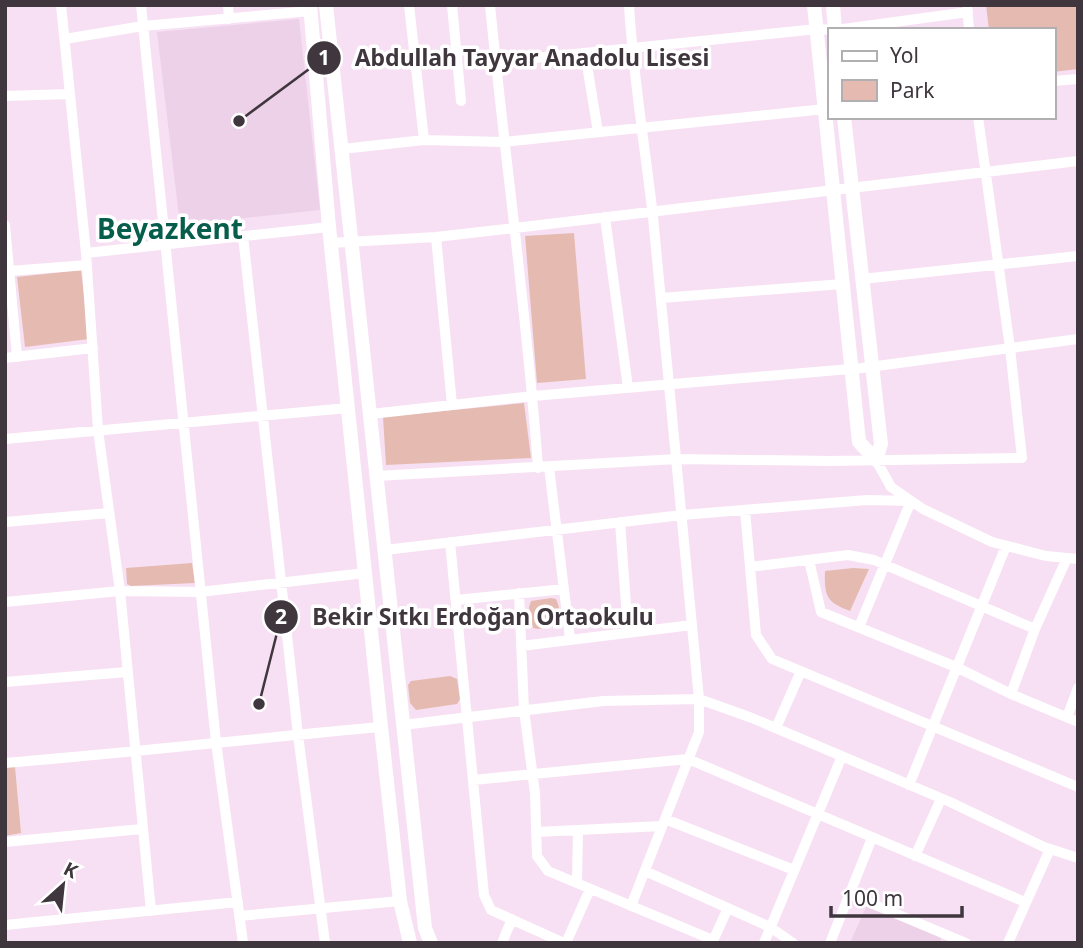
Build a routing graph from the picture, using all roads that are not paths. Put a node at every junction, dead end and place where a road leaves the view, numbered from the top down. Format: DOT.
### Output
graph roads {
  1 [pos="61,5"];
  2 [pos="141,5"];
  3 [pos="228,5"];
  4 [pos="326,5"];
  5 [pos="409,5"];
  6 [pos="452,5"];
  7 [pos="490,5"];
  8 [pos="629,5"];
  9 [pos="814,5"];
  10 [pos="833,5"];
  11 [pos="311,8"];
  12 [pos="967,9"];
  13 [pos="229,19"];
  14 [pos="143,26"];
  15 [pos="835,28"];
  16 [pos="848,28"];
  17 [pos="969,28"];
  18 [pos="817,29"];
  19 [pos="828,30"];
  20 [pos="65,39"];
  21 [pos="631,48"];
  22 [pos="585,53"];
  23 [pos="495,62"];
  24 [pos="1078,79"];
  25 [pos="1055,81"];
  26 [pos="70,94"];
  27 [pos="5,96"];
  28 [pos="461,101"];
  29 [pos="825,109"];
  30 [pos="844,119"];
  31 [pos="978,119"];
  32 [pos="641,128"];
  33 [pos="598,132"];
  34 [pos="424,140"];
  35 [pos="503,142"];
  36 [pos="342,149"];
  37 [pos="1078,161"];
  38 [pos="985,171"];
  39 [pos="851,188"];
  40 [pos="834,192"];
  41 [pos="652,211"];
  42 [pos="605,216"];
  43 [pos="5,225"];
  44 [pos="329,227"];
  45 [pos="515,228"];
  46 [pos="243,236"];
  47 [pos="436,237"];
  48 [pos="351,241"];
  49 [pos="164,243"];
  50 [pos="330,243"];
  51 [pos="86,253"];
  52 [pos="1078,256"];
  53 [pos="87,265"];
  54 [pos="998,265"];
  55 [pos="10,271"];
  56 [pos="862,279"];
  57 [pos="843,284"];
  58 [pos="661,298"];
  59 [pos="1078,339"];
  60 [pos="93,348"];
  61 [pos="1010,348"];
  62 [pos="17,357"];
  63 [pos="5,358"];
  64 [pos="872,366"];
  65 [pos="852,369"];
  66 [pos="669,384"];
  67 [pos="628,388"];
  68 [pos="533,396"];
  69 [pos="452,405"];
  70 [pos="348,408"];
  71 [pos="371,414"];
  72 [pos="264,415"];
  73 [pos="183,422"];
  74 [pos="98,430"];
  75 [pos="5,439"];
  76 [pos="677,459"];
  77 [pos="876,460"];
  78 [pos="549,467"];
  79 [pos="538,468"];
  80 [pos="377,477"];
  81 [pos="911,501"];
  82 [pos="745,510"];
  83 [pos="110,513"];
  84 [pos="682,515"];
  85 [pos="5,522"];
  86 [pos="620,522"];
  87 [pos="556,530"];
  88 [pos="450,542"];
  89 [pos="1006,546"];
  90 [pos="385,550"];
  91 [pos="1066,558"];
  92 [pos="1078,559"];
  93 [pos="809,560"];
  94 [pos="884,564"];
  95 [pos="750,567"];
  96 [pos="365,573"];
  97 [pos="281,584"];
  98 [pos="564,589"];
  99 [pos="120,591"];
  100 [pos="200,592"];
  101 [pos="519,593"];
  102 [pos="456,600"];
  103 [pos="5,602"];
  104 [pos="981,605"];
  105 [pos="692,625"];
  106 [pos="859,627"];
  107 [pos="1035,629"];
  108 [pos="628,632"];
  109 [pos="570,639"];
  110 [pos="521,646"];
  111 [pos="956,667"];
  112 [pos="801,671"];
  113 [pos="127,672"];
  114 [pos="5,682"];
  115 [pos="1078,688"];
  116 [pos="1011,694"];
  117 [pos="699,699"];
  118 [pos="524,710"];
  119 [pos="1067,717"];
  120 [pos="467,718"];
  121 [pos="1078,722"];
  122 [pos="403,725"];
  123 [pos="932,726"];
  124 [pos="381,727"];
  125 [pos="776,728"];
  126 [pos="299,735"];
  127 [pos="216,742"];
  128 [pos="135,752"];
  129 [pos="842,756"];
  130 [pos="688,759"];
  131 [pos="5,763"];
  132 [pos="533,775"];
  133 [pos="473,780"];
  134 [pos="909,785"];
  135 [pos="1078,787"];
  136 [pos="941,799"];
  137 [pos="817,815"];
  138 [pos="664,822"];
  139 [pos="142,830"];
  140 [pos="578,830"];
  141 [pos="536,832"];
  142 [pos="872,838"];
  143 [pos="5,842"];
  144 [pos="1050,849"];
  145 [pos="915,856"];
  146 [pos="1078,858"];
  147 [pos="794,870"];
  148 [pos="645,871"];
  149 [pos="577,883"];
  150 [pos="590,889"];
  151 [pos="849,894"];
  152 [pos="400,901"];
  153 [pos="238,902"];
  154 [pos="1025,902"];
  155 [pos="631,906"];
  156 [pos="320,908"];
  157 [pos="729,908"];
  158 [pos="151,911"];
  159 [pos="239,916"];
  160 [pos="512,919"];
  161 [pos="5,926"];
  162 [pos="770,928"];
  163 [pos="944,939"];
  164 [pos="712,942"];
  165 [pos="243,943"];
  166 [pos="325,943"];
  167 [pos="410,943"];
  168 [pos="430,943"];
  169 [pos="502,943"];
  170 [pos="565,943"];
  171 [pos="764,943"];
  172 [pos="793,943"];
  173 [pos="830,943"];
  174 [pos="966,943"];
  175 [pos="1009,943"];
  1 -- 20 [label="street"];
  2 -- 14 [label="street"];
  3 -- 13 [label="street"];
  4 -- 36 [label="street"];
  5 -- 34 [label="street"];
  6 -- 28 [label="street"];
  7 -- 23 [label="street"];
  8 -- 21 [label="street"];
  9 -- 18 [label="street"];
  10 -- 15 [label="street"];
  11 -- 13 [label="street"];
  11 -- 44 [label="street"];
  12 -- 16 [label="street"];
  12 -- 17 [label="street"];
  13 -- 14 [label="street"];
  14 -- 20 [label="street"];
  14 -- 49 [label="street"];
  18 -- 19 [label="street"];
  18 -- 21 [label="street"];
  18 -- 29 [label="street"];
  20 -- 26 [label="street"];
  21 -- 22 [label="street"];
  21 -- 32 [label="street"];
  22 -- 23 [label="street"];
  22 -- 33 [label="street"];
  23 -- 35 [label="street"];
  24 -- 25 [label="street"];
  26 -- 27 [label="street"];
  26 -- 51 [label="street"];
  29 -- 32 [label="street"];
  29 -- 40 [label="street"];
  30 -- 39 [label="street"];
  31 -- 38 [label="street"];
  32 -- 33 [label="street"];
  32 -- 41 [label="street"];
  33 -- 35 [label="street"];
  34 -- 35 [label="street"];
  34 -- 36 [label="street"];
  35 -- 45 [label="street"];
  36 -- 48 [label="street"];
  37 -- 38 [label="street"];
  38 -- 39 [label="street"];
  38 -- 54 [label="street"];
  39 -- 40 [label="street"];
  39 -- 56 [label="street"];
  40 -- 41 [label="street"];
  40 -- 57 [label="street"];
  41 -- 42 [label="street"];
  41 -- 58 [label="street"];
  42 -- 45 [label="street"];
  42 -- 67 [label="street"];
  43 -- 55 [label="street"];
  44 -- 46 [label="street"];
  44 -- 50 [label="street"];
  45 -- 47 [label="street"];
  45 -- 68 [label="street"];
  46 -- 49 [label="street"];
  46 -- 72 [label="street"];
  47 -- 48 [label="street"];
  47 -- 69 [label="street"];
  48 -- 50 [label="street"];
  48 -- 71 [label="street"];
  49 -- 51 [label="street"];
  49 -- 73 [label="street"];
  50 -- 70 [label="street"];
  51 -- 53 [label="street"];
  52 -- 54 [label="street"];
  53 -- 55 [label="street"];
  53 -- 60 [label="street"];
  54 -- 56 [label="street"];
  54 -- 61 [label="street"];
  55 -- 62 [label="street"];
  56 -- 64 [label="street"];
  57 -- 58 [label="street"];
  57 -- 65 [label="street"];
  58 -- 66 [label="street"];
  59 -- 61 [label="street"];
  60 -- 62 [label="street"];
  60 -- 74 [label="street"];
  61 -- 64 [label="street"];
  61 -- 77 [label="street"];
  62 -- 63 [label="street"];
  64 -- 65 [label="street"];
  64 -- 77 [label="street"];
  65 -- 66 [label="street"];
  65 -- 77 [label="street"];
  66 -- 67 [label="street"];
  66 -- 76 [label="street"];
  67 -- 68 [label="street"];
  68 -- 69 [label="street"];
  68 -- 79 [label="street"];
  69 -- 71 [label="street"];
  70 -- 72 [label="street"];
  70 -- 96 [label="street"];
  71 -- 80 [label="street"];
  72 -- 73 [label="street"];
  72 -- 97 [label="street"];
  73 -- 74 [label="street"];
  73 -- 100 [label="street"];
  74 -- 75 [label="street"];
  74 -- 83 [label="street"];
  76 -- 77 [label="street"];
  76 -- 78 [label="street"];
  76 -- 84 [label="street"];
  77 -- 81 [label="street"];
  78 -- 79 [label="street"];
  78 -- 87 [label="street"];
  79 -- 80 [label="street"];
  80 -- 90 [label="street"];
  81 -- 82 [label="street"];
  81 -- 89 [label="street"];
  81 -- 94 [label="street"];
  82 -- 84 [label="street"];
  82 -- 95 [label="street"];
  83 -- 85 [label="street"];
  83 -- 99 [label="street"];
  84 -- 86 [label="street"];
  84 -- 105 [label="street"];
  86 -- 87 [label="street"];
  86 -- 108 [label="street"];
  87 -- 88 [label="street"];
  87 -- 98 [label="street"];
  88 -- 90 [label="street"];
  88 -- 102 [label="street"];
  89 -- 91 [label="street"];
  89 -- 104 [label="street"];
  90 -- 122 [label="street"];
  91 -- 92 [label="street"];
  91 -- 107 [label="street"];
  93 -- 94 [label="street"];
  93 -- 95 [label="street"];
  93 -- 106 [label="street"];
  94 -- 104 [label="street"];
  94 -- 106 [label="street"];
  95 -- 112 [label="street"];
  96 -- 97 [label="street"];
  96 -- 124 [label="street"];
  97 -- 100 [label="street"];
  97 -- 126 [label="street"];
  98 -- 101 [label="street"];
  98 -- 109 [label="street"];
  99 -- 100 [label="street"];
  99 -- 103 [label="street"];
  99 -- 113 [label="street"];
  100 -- 127 [label="street"];
  101 -- 102 [label="street"];
  101 -- 110 [label="street"];
  102 -- 120 [label="street"];
  104 -- 107 [label="street"];
  104 -- 111 [label="street"];
  105 -- 108 [label="street"];
  105 -- 117 [label="street"];
  106 -- 111 [label="street"];
  107 -- 116 [label="street"];
  108 -- 109 [label="street"];
  109 -- 110 [label="street"];
  110 -- 118 [label="street"];
  111 -- 116 [label="street"];
  111 -- 123 [label="street"];
  112 -- 123 [label="street"];
  112 -- 125 [label="street"];
  113 -- 114 [label="street"];
  113 -- 128 [label="street"];
  115 -- 119 [label="street"];
  116 -- 119 [label="street"];
  117 -- 118 [label="street"];
  117 -- 125 [label="street"];
  117 -- 130 [label="street"];
  118 -- 120 [label="street"];
  118 -- 132 [label="street"];
  119 -- 121 [label="street"];
  120 -- 122 [label="street"];
  120 -- 133 [label="street"];
  122 -- 168 [label="street"];
  123 -- 134 [label="street"];
  123 -- 135 [label="street"];
  124 -- 126 [label="street"];
  124 -- 152 [label="street"];
  125 -- 129 [label="street"];
  126 -- 127 [label="street"];
  126 -- 156 [label="street"];
  127 -- 128 [label="street"];
  127 -- 153 [label="street"];
  128 -- 131 [label="street"];
  128 -- 139 [label="street"];
  129 -- 134 [label="street"];
  129 -- 137 [label="street"];
  130 -- 132 [label="street"];
  130 -- 137 [label="street"];
  130 -- 138 [label="street"];
  132 -- 133 [label="street"];
  132 -- 141 [label="street"];
  133 -- 160 [label="street"];
  134 -- 136 [label="street"];
  136 -- 144 [label="street"];
  136 -- 145 [label="street"];
  137 -- 142 [label="street"];
  137 -- 147 [label="street"];
  138 -- 140 [label="street"];
  138 -- 147 [label="street"];
  138 -- 148 [label="street"];
  139 -- 143 [label="street"];
  139 -- 158 [label="street"];
  140 -- 141 [label="street"];
  140 -- 149 [label="street"];
  141 -- 149 [label="street"];
  142 -- 145 [label="street"];
  142 -- 151 [label="street"];
  144 -- 146 [label="street"];
  144 -- 154 [label="street"];
  145 -- 154 [label="street"];
  147 -- 162 [label="street"];
  148 -- 155 [label="street"];
  148 -- 157 [label="street"];
  149 -- 150 [label="street"];
  150 -- 155 [label="street"];
  150 -- 170 [label="street"];
  151 -- 163 [label="street"];
  151 -- 173 [label="street"];
  152 -- 156 [label="street"];
  152 -- 167 [label="street"];
  153 -- 158 [label="street"];
  153 -- 159 [label="street"];
  154 -- 175 [label="street"];
  155 -- 164 [label="street"];
  156 -- 159 [label="street"];
  156 -- 166 [label="street"];
  157 -- 162 [label="street"];
  157 -- 164 [label="street"];
  158 -- 161 [label="street"];
  159 -- 165 [label="street"];
  160 -- 169 [label="street"];
  160 -- 170 [label="street"];
  162 -- 171 [label="street"];
  162 -- 172 [label="street"];
  163 -- 174 [label="street"];
}
